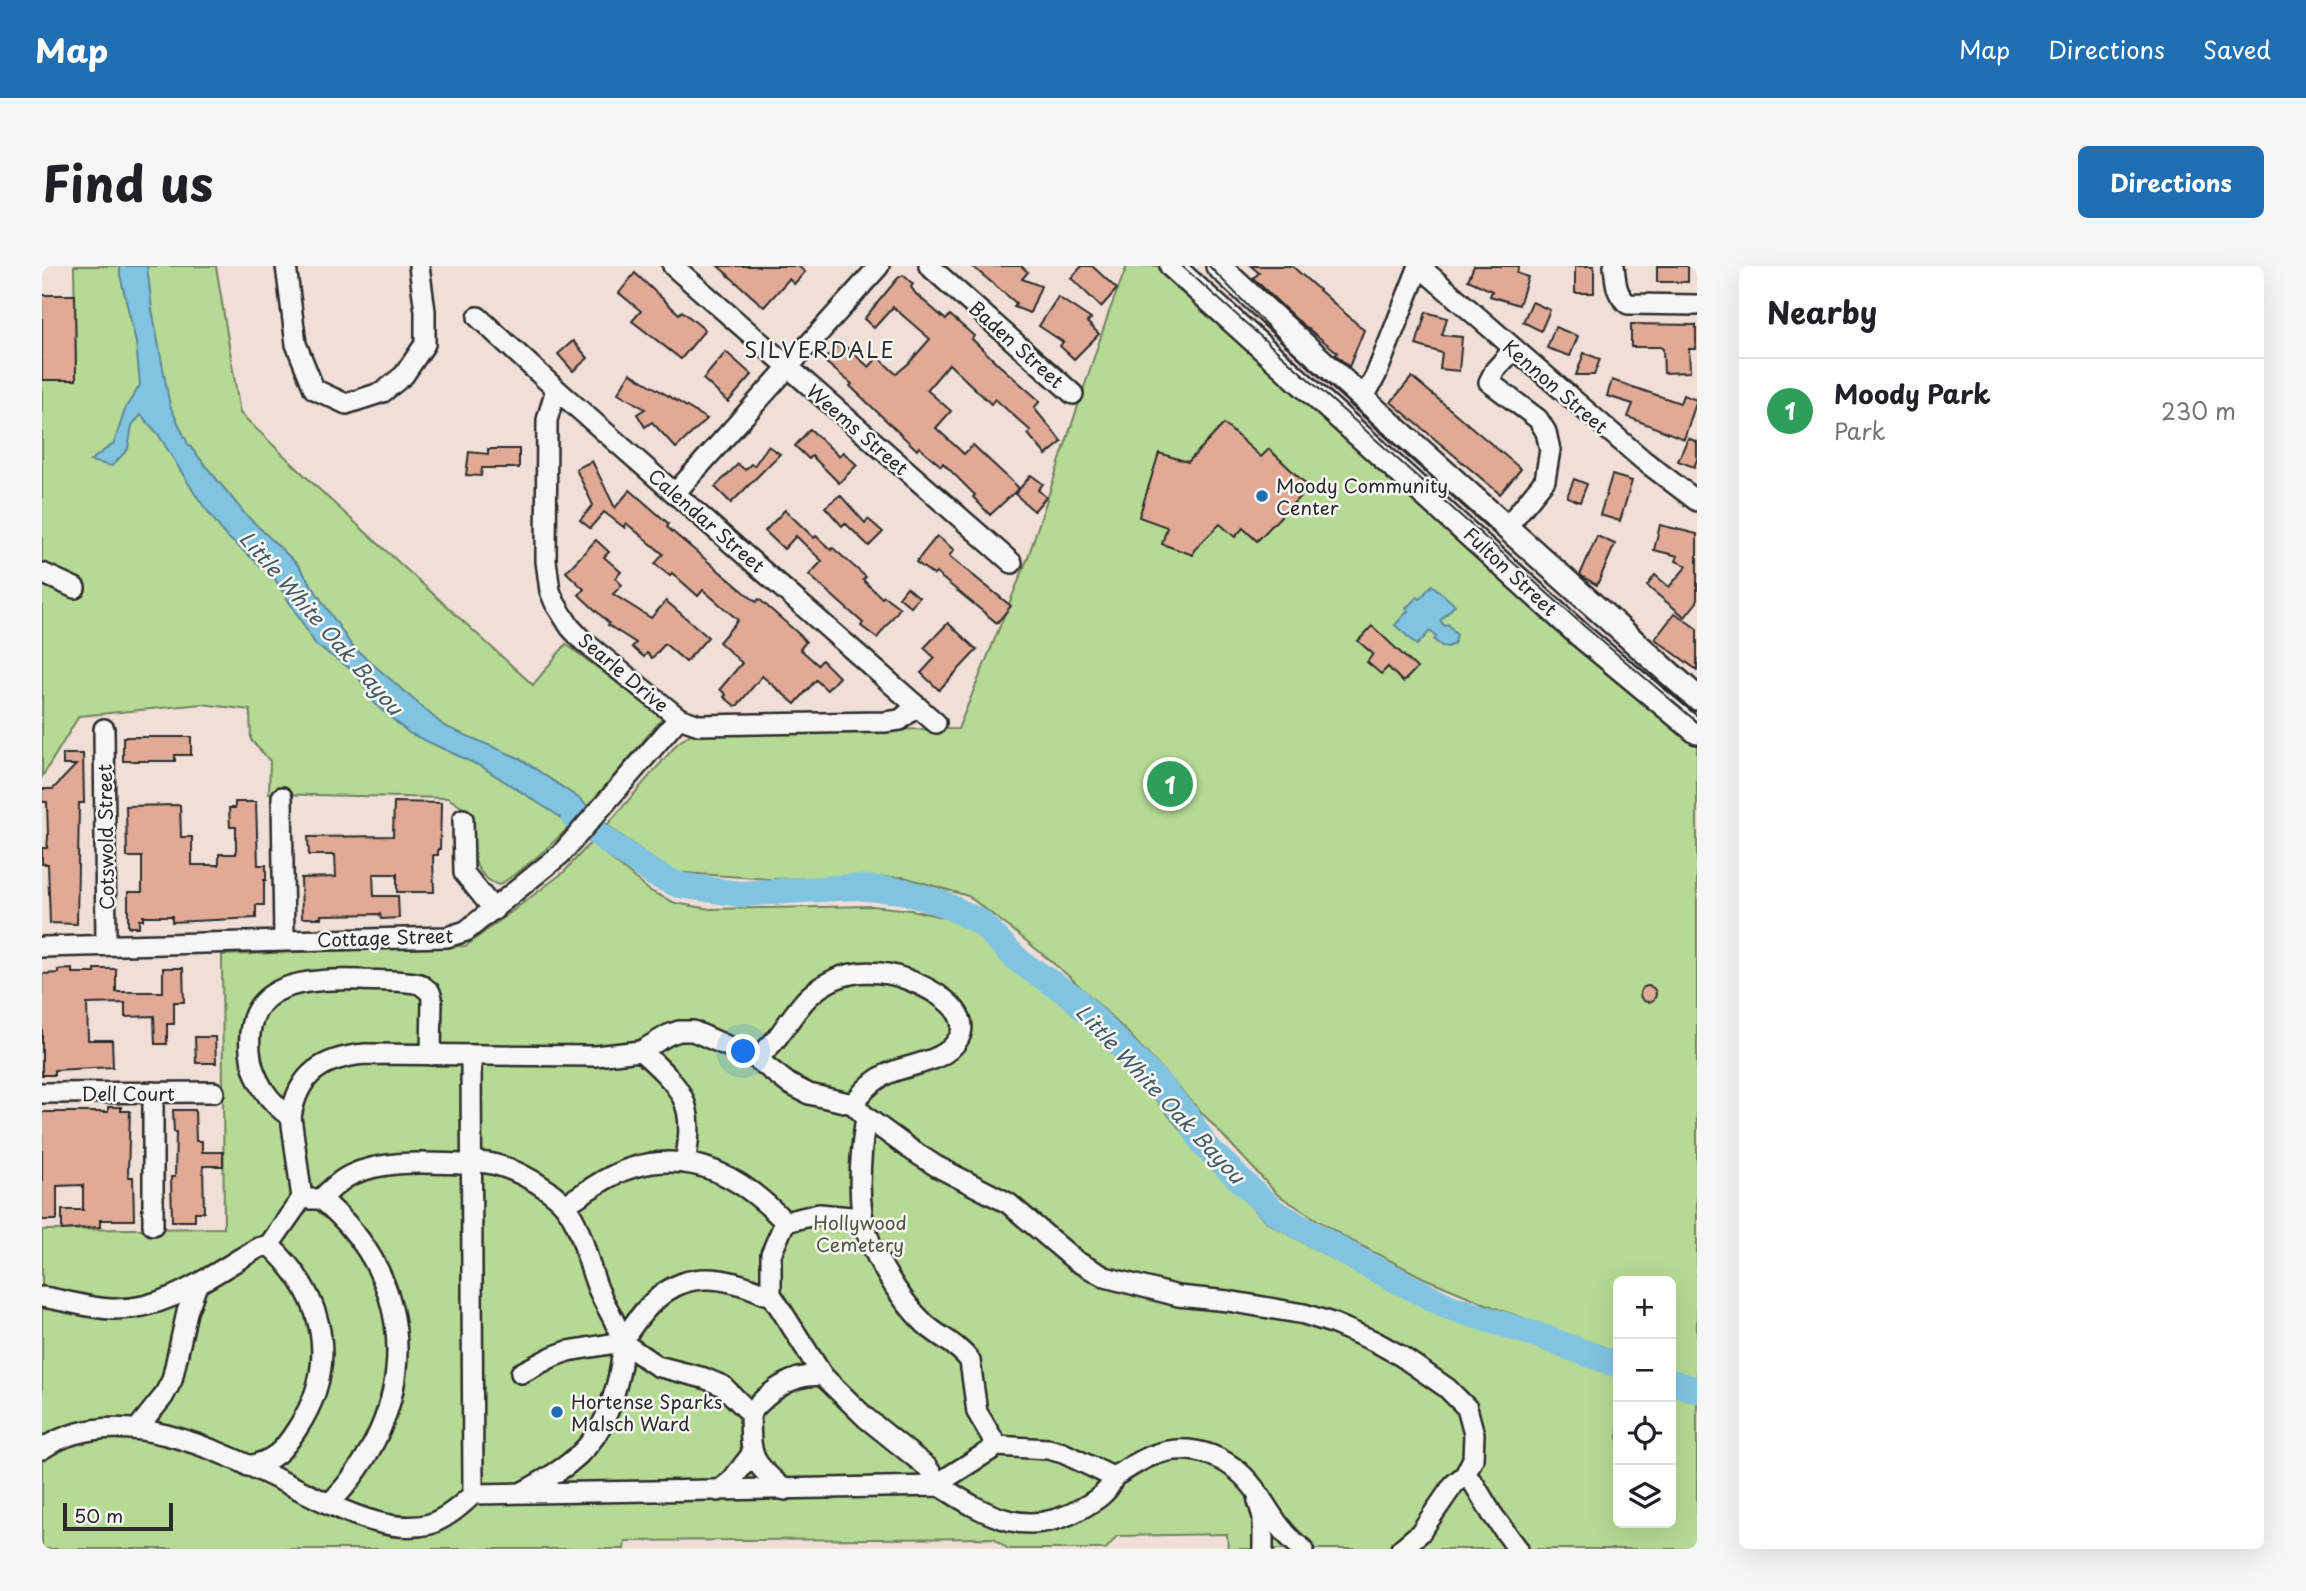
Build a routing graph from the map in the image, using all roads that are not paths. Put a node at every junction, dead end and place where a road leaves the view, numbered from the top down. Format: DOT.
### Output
graph roads {
  1 [pos="286,266"];
  2 [pos="419,266"];
  3 [pos="673,266"];
  4 [pos="879,266"];
  5 [pos="929,266"];
  6 [pos="1172,266"];
  7 [pos="1218,266"];
  8 [pos="1419,266"];
  9 [pos="1614,266"];
  10 [pos="1697,305"];
  11 [pos="478,317"];
  12 [pos="1514,349"];
  13 [pos="788,368"];
  14 [pos="556,389"];
  15 [pos="1073,394"];
  16 [pos="1363,399"];
  17 [pos="676,492"];
  18 [pos="1697,501"];
  19 [pos="1506,528"];
  20 [pos="1012,563"];
  21 [pos="42,573"];
  22 [pos="75,588"];
  23 [pos="1697,698"];
  24 [pos="917,706"];
  25 [pos="679,718"];
  26 [pos="936,723"];
  27 [pos="104,729"];
  28 [pos="1697,732"];
  29 [pos="282,797"];
  30 [pos="463,819"];
  31 [pos="494,910"];
  32 [pos="284,940"];
  33 [pos="106,945"];
  34 [pos="42,947"];
  35 [pos="641,1051"];
  36 [pos="431,1055"];
  37 [pos="471,1056"];
  38 [pos="757,1059"];
  39 [pos="152,1092"];
  40 [pos="214,1092"];
  41 [pos="42,1093"];
  42 [pos="859,1111"];
  43 [pos="291,1117"];
  44 [pos="685,1163"];
  45 [pos="472,1164"];
  46 [pos="312,1199"];
  47 [pos="565,1205"];
  48 [pos="863,1216"];
  49 [pos="785,1222"];
  50 [pos="153,1225"];
  51 [pos="269,1245"];
  52 [pos="197,1285"];
  53 [pos="771,1294"];
  54 [pos="42,1297"];
  55 [pos="164,1300"];
  56 [pos="184,1322"];
  57 [pos="622,1342"];
  58 [pos="814,1370"];
  59 [pos="521,1373"];
  60 [pos="750,1413"];
  61 [pos="138,1428"];
  62 [pos="997,1446"];
  63 [pos="42,1449"];
  64 [pos="283,1450"];
  65 [pos="751,1455"];
  66 [pos="248,1466"];
  67 [pos="1465,1475"];
  68 [pos="1113,1477"];
  69 [pos="288,1485"];
  70 [pos="940,1486"];
  71 [pos="1254,1487"];
  72 [pos="718,1490"];
  73 [pos="785,1490"];
  74 [pos="522,1493"];
  75 [pos="473,1494"];
  76 [pos="329,1504"];
  77 [pos="1263,1549"];
  78 [pos="1303,1549"];
  79 [pos="1401,1549"];
  80 [pos="1518,1549"];
  1 -- 2 [label="street"];
  3 -- 13 [label="street, Weems Street"];
  4 -- 13 [label="street"];
  5 -- 15 [label="street, Baden Street"];
  6 -- 28 [label="main road, Fulton Street"];
  7 -- 16 [label="main road, Fulton Street"];
  8 -- 12 [label="street, Kennon Street"];
  8 -- 16 [label="street"];
  9 -- 10 [label="street"];
  11 -- 14 [label="street, Calendar Street"];
  12 -- 18 [label="street, Kennon Street"];
  12 -- 19 [label="street"];
  13 -- 17 [label="street"];
  13 -- 20 [label="street, Weems Street"];
  14 -- 17 [label="street, Calendar Street"];
  14 -- 25 [label="street, Searle Drive"];
  16 -- 19 [label="main road, Fulton Street"];
  17 -- 24 [label="street, Calendar Street"];
  19 -- 23 [label="main road, Fulton Street"];
  21 -- 22 [label="street"];
  24 -- 25 [label="street, Searle Drive"];
  24 -- 26 [label="street, Calendar Street"];
  25 -- 31 [label="street, Cottage Street"];
  27 -- 33 [label="street, Cotswold Street"];
  29 -- 32 [label="street"];
  30 -- 31 [label="street"];
  31 -- 32 [label="street, Cottage Street"];
  32 -- 33 [label="street, Cottage Street"];
  33 -- 34 [label="street, Cottage Street"];
  35 -- 37 [label="street"];
  35 -- 38 [label="street"];
  35 -- 44 [label="street"];
  36 -- 37 [label="street"];
  36 -- 43 [label="street"];
  36 -- 43 [label="street"];
  37 -- 45 [label="street"];
  38 -- 42 [label="street"];
  38 -- 42 [label="street"];
  39 -- 40 [label="street, Dell Court"];
  39 -- 41 [label="street, Dell Court"];
  39 -- 50 [label="street"];
  42 -- 48 [label="street"];
  42 -- 67 [label="street"];
  43 -- 46 [label="street"];
  44 -- 47 [label="street"];
  44 -- 49 [label="street"];
  45 -- 46 [label="street"];
  45 -- 47 [label="street"];
  45 -- 75 [label="street"];
  46 -- 51 [label="street"];
  46 -- 76 [label="street"];
  47 -- 57 [label="street"];
  48 -- 49 [label="street"];
  48 -- 62 [label="street"];
  49 -- 53 [label="street"];
  51 -- 52 [label="street"];
  51 -- 64 [label="street"];
  52 -- 55 [label="street"];
  52 -- 56 [label="street"];
  53 -- 57 [label="street"];
  53 -- 58 [label="street"];
  54 -- 55 [label="street"];
  55 -- 56 [label="street"];
  56 -- 61 [label="street"];
  57 -- 59 [label="street"];
  57 -- 60 [label="street"];
  57 -- 74 [label="street"];
  58 -- 60 [label="street"];
  58 -- 70 [label="street"];
  60 -- 65 [label="street"];
  61 -- 63 [label="street"];
  61 -- 66 [label="street"];
  62 -- 68 [label="street"];
  62 -- 70 [label="street"];
  64 -- 66 [label="street"];
  64 -- 69 [label="street"];
  65 -- 72 [label="street"];
  65 -- 73 [label="street"];
  66 -- 69 [label="street"];
  67 -- 79 [label="street"];
  67 -- 80 [label="street"];
  68 -- 70 [label="street"];
  68 -- 71 [label="street"];
  69 -- 76 [label="street"];
  70 -- 73 [label="street"];
  71 -- 77 [label="street"];
  71 -- 78 [label="street"];
  72 -- 73 [label="street"];
  72 -- 74 [label="street"];
  74 -- 75 [label="street"];
  75 -- 76 [label="street"];
}
